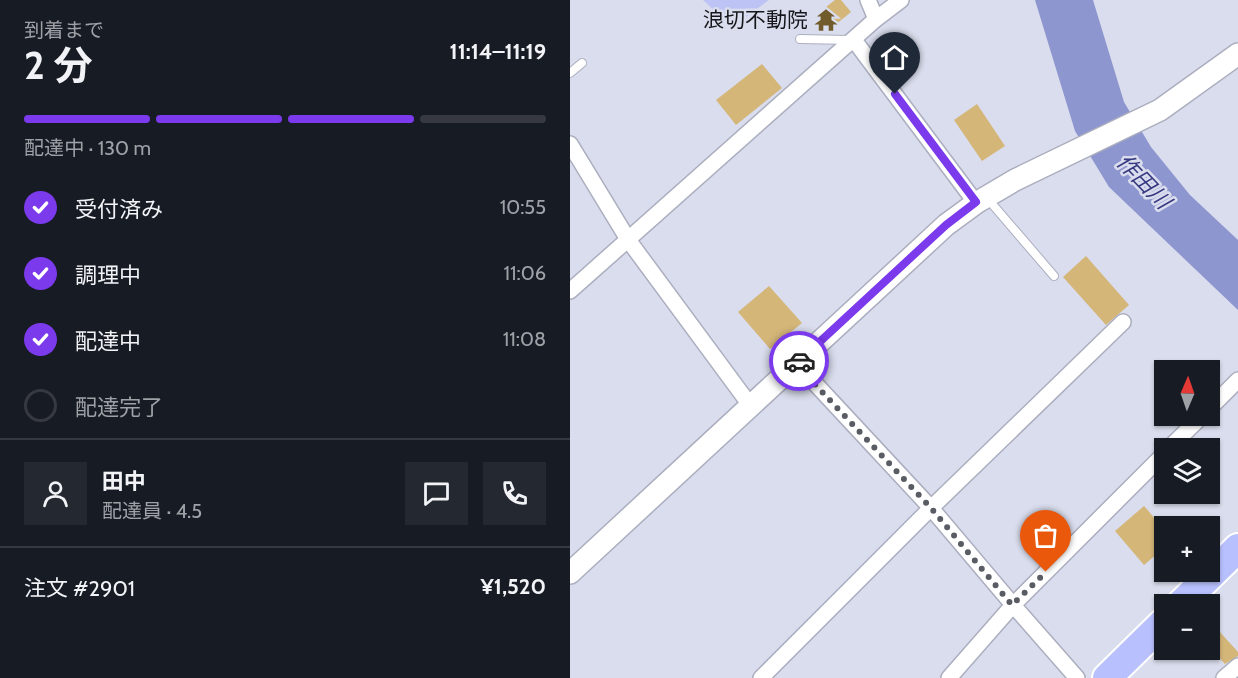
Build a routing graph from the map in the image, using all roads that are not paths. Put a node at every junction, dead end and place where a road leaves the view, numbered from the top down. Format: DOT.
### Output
graph roads {
  1 [pos="868,0"];
  2 [pos="901,0"];
  3 [pos="876,19"];
  4 [pos="800,39"];
  5 [pos="854,40"];
  6 [pos="1238,54"];
  7 [pos="582,63"];
  8 [pos="570,73"];
  9 [pos="570,144"];
  10 [pos="981,200"];
  11 [pos="629,240"];
  12 [pos="1053,276"];
  13 [pos="570,291"];
  14 [pos="1123,322"];
  15 [pos="796,364"];
  16 [pos="1238,380"];
  17 [pos="1220,398"];
  18 [pos="750,405"];
  19 [pos="1192,426"];
  20 [pos="1179,438"];
  21 [pos="1154,464"];
  22 [pos="931,508"];
  23 [pos="1238,548"];
  24 [pos="570,573"];
  25 [pos="1191,594"];
  26 [pos="1012,605"];
  27 [pos="1154,632"];
  28 [pos="1238,666"];
  29 [pos="761,678"];
  30 [pos="949,678"];
  31 [pos="1077,678"];
  32 [pos="1107,678"];
  33 [pos="1224,678"];
  1 -- 3 [label="street"];
  2 -- 3 [label="street"];
  3 -- 5 [label="street"];
  4 -- 5 [label="lane"];
  5 -- 10 [label="street"];
  5 -- 11 [label="street"];
  6 -- 10 [label="street"];
  7 -- 8 [label="lane"];
  9 -- 11 [label="street"];
  10 -- 12 [label="lane"];
  10 -- 15 [label="street"];
  11 -- 13 [label="street"];
  11 -- 18 [label="street"];
  14 -- 22 [label="street"];
  15 -- 18 [label="street"];
  15 -- 22 [label="street"];
  16 -- 17 [label="street"];
  18 -- 24 [label="street"];
  19 -- 20 [label="street"];
  21 -- 26 [label="street"];
  22 -- 26 [label="street"];
  22 -- 29 [label="street"];
  23 -- 25 [label="highway"];
  26 -- 30 [label="street"];
  26 -- 31 [label="street"];
  27 -- 32 [label="highway"];
  28 -- 33 [label="street"];
}
